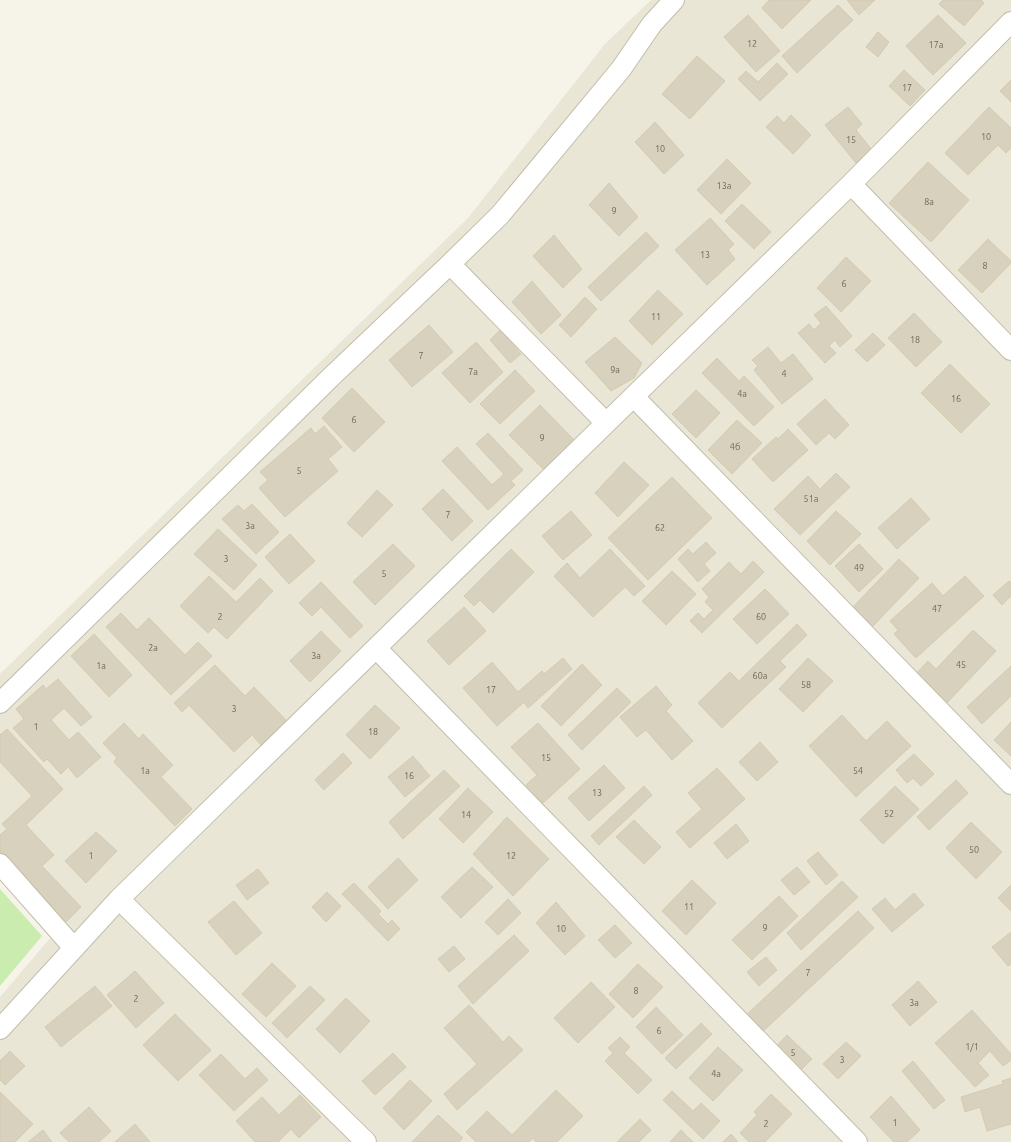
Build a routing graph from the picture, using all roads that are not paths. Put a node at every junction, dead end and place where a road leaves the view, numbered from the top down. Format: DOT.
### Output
graph roads {
  1 [pos="674,0"];
  2 [pos="1011,22"];
  3 [pos="852,184"];
  4 [pos="450,264"];
  5 [pos="1011,350"];
  6 [pos="634,396"];
  7 [pos="606,423"];
  8 [pos="376,648"];
  9 [pos="0,703"];
  10 [pos="1011,784"];
  11 [pos="0,864"];
  12 [pos="119,899"];
  13 [pos="74,948"];
  14 [pos="0,1029"];
  15 [pos="366,1142"];
  16 [pos="857,1142"];
  1 -- 4 [label="street"];
  2 -- 3 [label="street"];
  3 -- 5 [label="street"];
  3 -- 6 [label="street"];
  4 -- 7 [label="street"];
  4 -- 9 [label="street"];
  6 -- 7 [label="street"];
  6 -- 10 [label="street"];
  7 -- 8 [label="street"];
  8 -- 12 [label="street"];
  8 -- 16 [label="street"];
  11 -- 13 [label="street"];
  12 -- 13 [label="street"];
  12 -- 15 [label="street"];
  13 -- 14 [label="street"];
}
